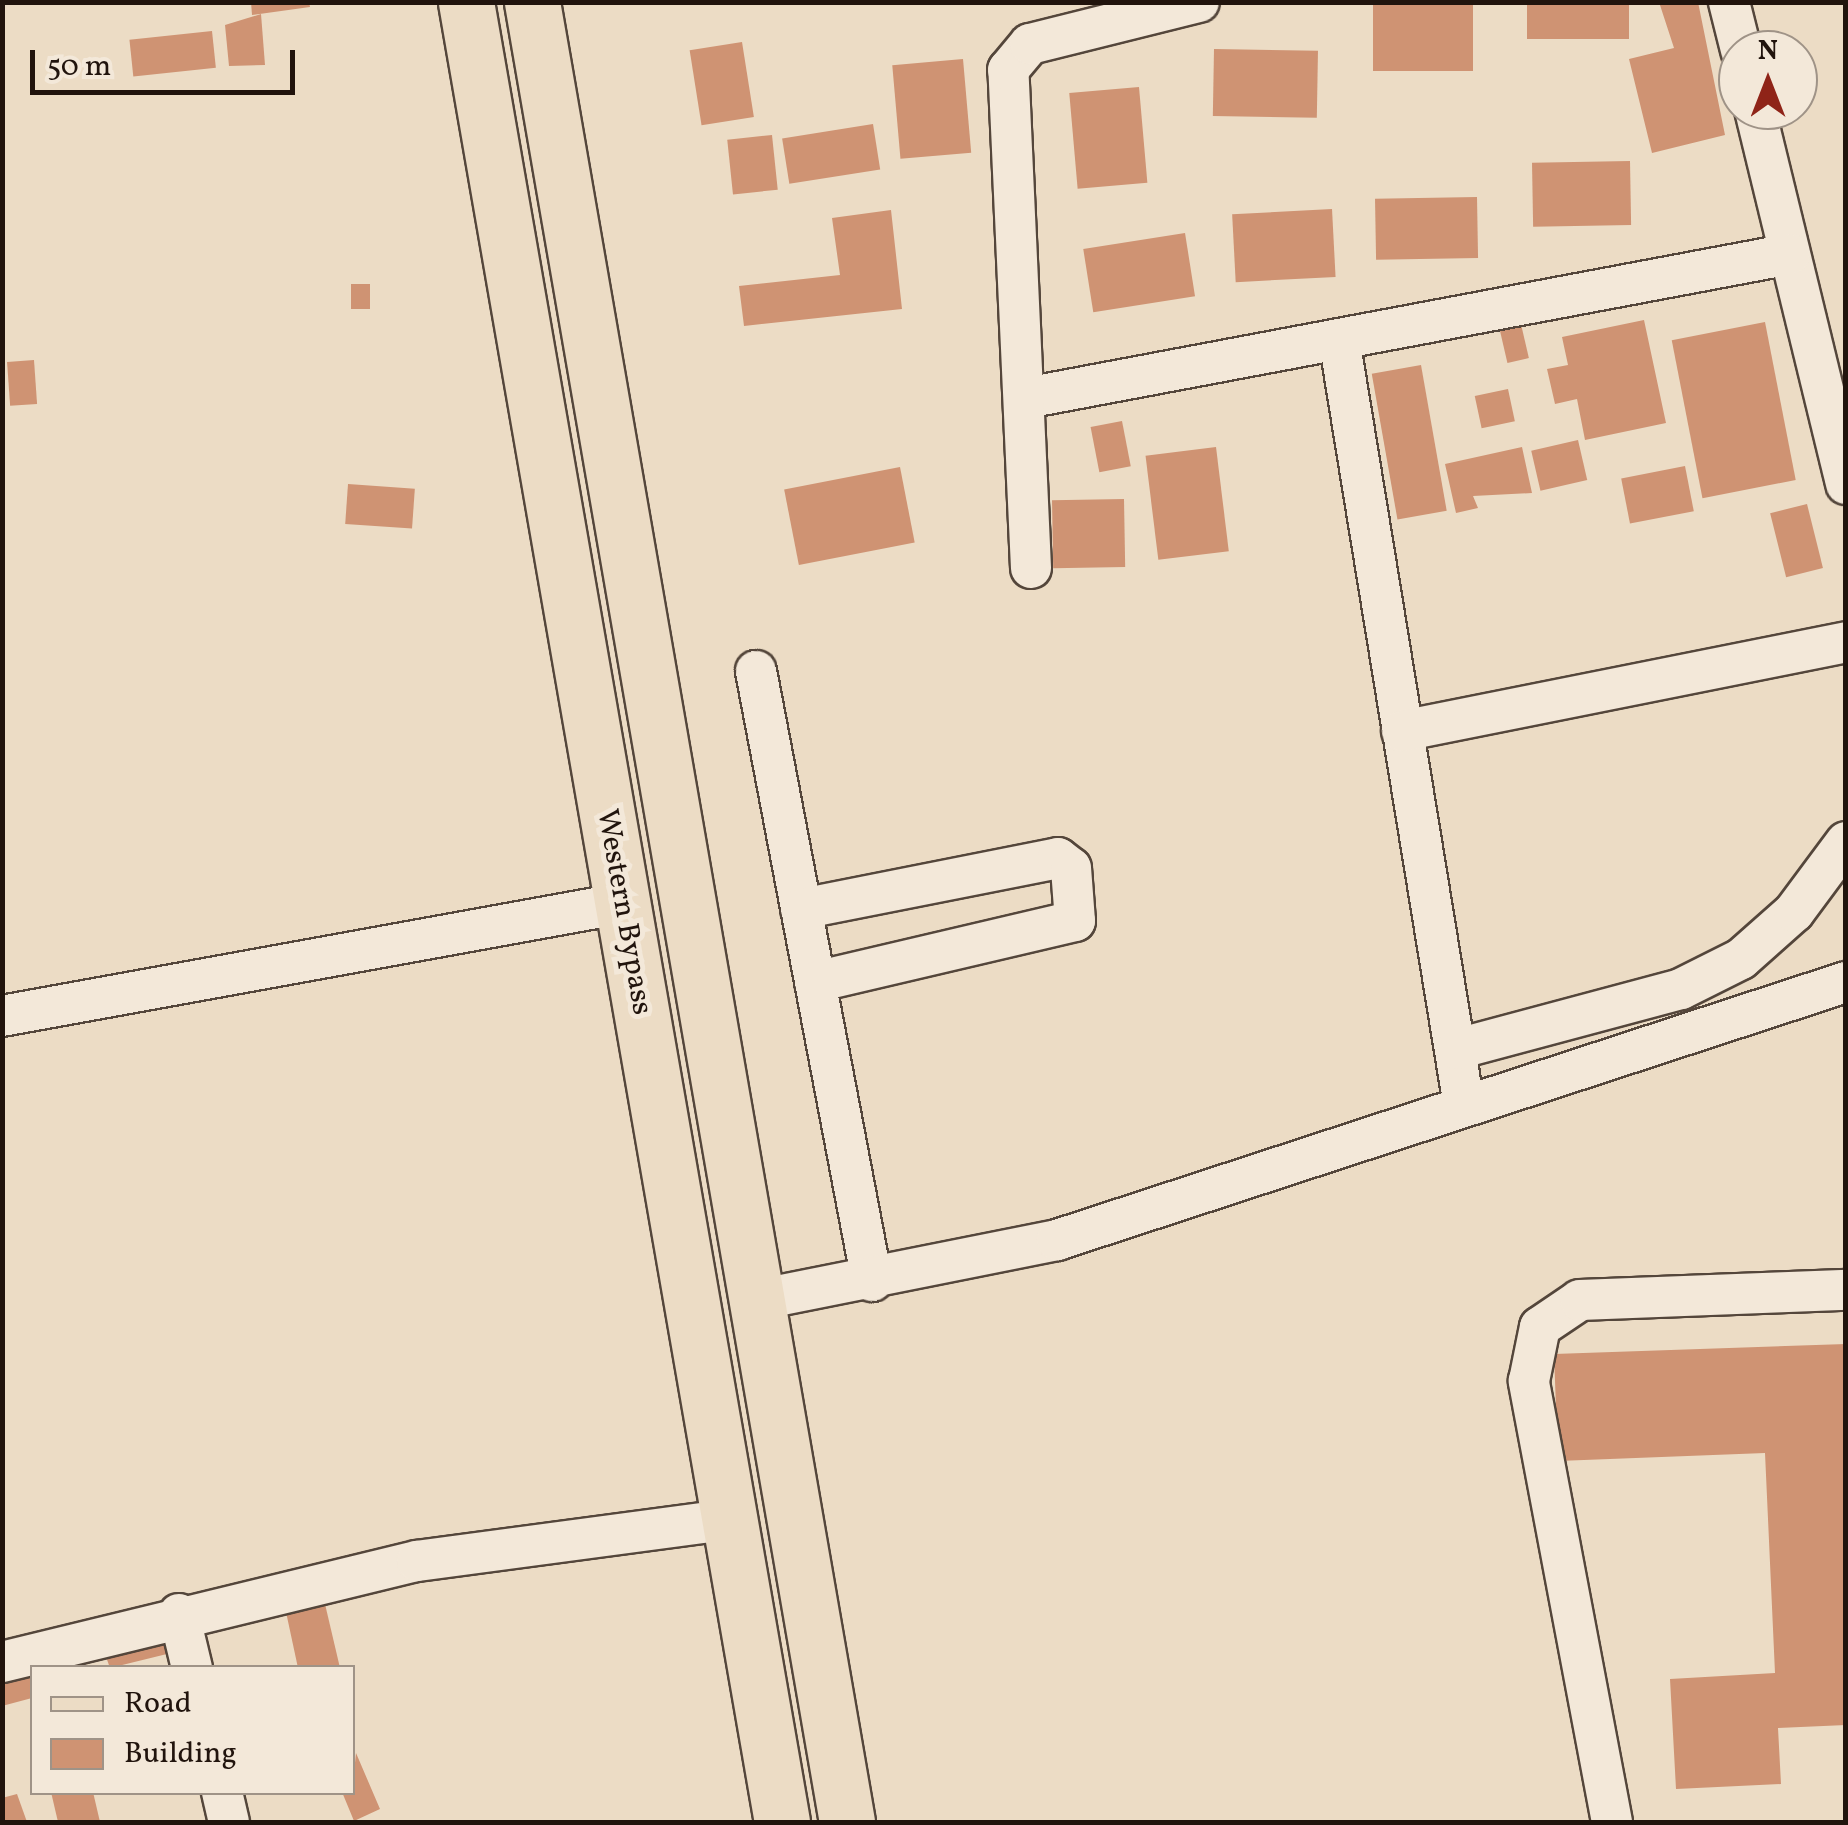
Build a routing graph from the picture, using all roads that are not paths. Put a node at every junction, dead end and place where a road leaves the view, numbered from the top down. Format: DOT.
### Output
graph roads {
  1 [pos="1199,2"];
  2 [pos="1730,2"];
  3 [pos="534,15"];
  4 [pos="469,20"];
  5 [pos="1736,30"];
  6 [pos="1760,130"];
  7 [pos="1790,254"];
  8 [pos="1339,339"];
  9 [pos="1026,398"];
  10 [pos="1846,484"];
  11 [pos="1031,568"];
  12 [pos="1846,642"];
  13 [pos="756,672"];
  14 [pos="1402,731"];
  15 [pos="1846,842"];
  16 [pos="622,903"];
  17 [pos="801,909"];
  18 [pos="815,982"];
  19 [pos="1846,982"];
  20 [pos="2,1016"];
  21 [pos="1458,1049"];
  22 [pos="1464,1106"];
  23 [pos="872,1280"];
  24 [pos="1846,1290"];
  25 [pos="758,1300"];
  26 [pos="730,1518"];
  27 [pos="178,1614"];
  28 [pos="2,1662"];
  29 [pos="191,1665"];
  30 [pos="223,1795"];
  31 [pos="229,1822"];
  32 [pos="782,1822"];
  33 [pos="848,1822"];
  34 [pos="1612,1822"];
  1 -- 9 [label="street"];
  2 -- 5 [label="street"];
  3 -- 4 [label="main road"];
  3 -- 25 [label="main road"];
  4 -- 16 [label="main road, Western Bypass"];
  6 -- 7 [label="street"];
  7 -- 8 [label="street"];
  7 -- 10 [label="street"];
  8 -- 9 [label="street"];
  8 -- 14 [label="street"];
  9 -- 11 [label="street"];
  12 -- 14 [label="street"];
  13 -- 17 [label="street"];
  14 -- 21 [label="street"];
  15 -- 21 [label="street"];
  16 -- 20 [label="street"];
  16 -- 26 [label="main road, Western Bypass"];
  17 -- 18 [label="street"];
  17 -- 18 [label="street"];
  18 -- 23 [label="street"];
  19 -- 22 [label="street"];
  21 -- 22 [label="street"];
  22 -- 23 [label="street"];
  23 -- 25 [label="street"];
  24 -- 34 [label="street"];
  25 -- 33 [label="main road"];
  26 -- 27 [label="street"];
  26 -- 32 [label="main road, Western Bypass"];
  27 -- 28 [label="street"];
  27 -- 29 [label="street"];
  30 -- 31 [label="street"];
}
